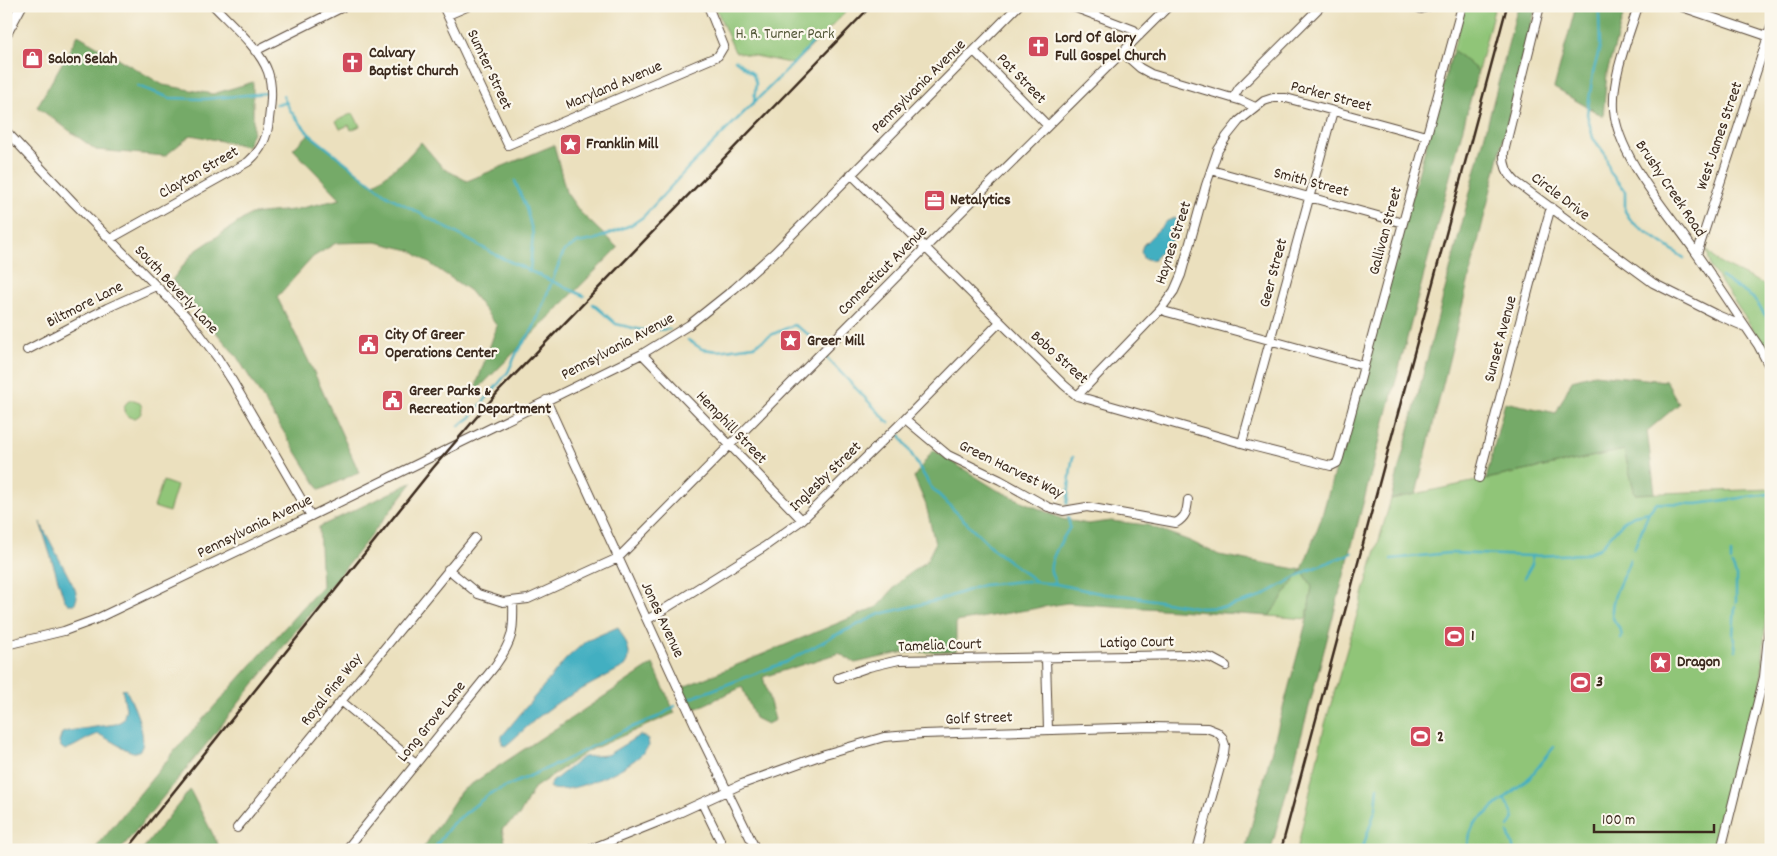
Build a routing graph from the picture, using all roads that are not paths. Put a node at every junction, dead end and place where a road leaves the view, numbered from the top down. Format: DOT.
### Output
graph roads {
  1 [pos="21,6"];
  2 [pos="214,6"];
  3 [pos="345,6"];
  4 [pos="443,6"];
  5 [pos="469,6"];
  6 [pos="708,6"];
  7 [pos="1018,6"];
  8 [pos="1071,6"];
  9 [pos="1169,6"];
  10 [pos="1322,6"];
  11 [pos="1414,6"];
  12 [pos="1430,6"];
  13 [pos="1462,6"];
  14 [pos="1540,6"];
  15 [pos="1638,6"];
  16 [pos="1679,6"];
  17 [pos="448,15"];
  18 [pos="1771,27"];
  19 [pos="6,34"];
  20 [pos="1139,36"];
  21 [pos="1768,36"];
  22 [pos="255,51"];
  23 [pos="974,51"];
  24 [pos="1122,52"];
  25 [pos="1232,98"];
  26 [pos="1255,107"];
  27 [pos="1333,111"];
  28 [pos="1047,125"];
  29 [pos="6,131"];
  30 [pos="1426,136"];
  31 [pos="508,145"];
  32 [pos="1211,170"];
  33 [pos="851,174"];
  34 [pos="1309,197"];
  35 [pos="1551,208"];
  36 [pos="1403,223"];
  37 [pos="110,239"];
  38 [pos="925,247"];
  39 [pos="1697,254"];
  40 [pos="156,286"];
  41 [pos="1161,309"];
  42 [pos="1000,322"];
  43 [pos="1745,326"];
  44 [pos="1270,341"];
  45 [pos="27,350"];
  46 [pos="642,354"];
  47 [pos="1364,366"];
  48 [pos="1771,370"];
  49 [pos="1077,396"];
  50 [pos="546,400"];
  51 [pos="905,419"];
  52 [pos="1242,443"];
  53 [pos="729,446"];
  54 [pos="1337,463"];
  55 [pos="1479,478"];
  56 [pos="1188,500"];
  57 [pos="311,516"];
  58 [pos="802,520"];
  59 [pos="475,538"];
  60 [pos="618,558"];
  61 [pos="448,569"];
  62 [pos="513,601"];
  63 [pos="1771,606"];
  64 [pos="647,620"];
  65 [pos="6,645"];
  66 [pos="1046,658"];
  67 [pos="1226,666"];
  68 [pos="838,678"];
  69 [pos="341,701"];
  70 [pos="1048,730"];
  71 [pos="416,762"];
  72 [pos="728,792"];
  73 [pos="702,803"];
  74 [pos="237,828"];
  75 [pos="346,850"];
  76 [pos="588,850"];
  77 [pos="721,850"];
  78 [pos="756,850"];
  79 [pos="1197,850"];
  80 [pos="1721,850"];
  1 -- 19 [label="main road"];
  2 -- 22 [label="street, Clayton Street"];
  3 -- 22 [label="street"];
  4 -- 17 [label="street, Sumter Street"];
  5 -- 17 [label="street"];
  6 -- 31 [label="street, Maryland Avenue"];
  7 -- 23 [label="street, Pennsylvania Avenue"];
  8 -- 20 [label="street"];
  9 -- 20 [label="street, Connecticut Avenue"];
  10 -- 25 [label="street"];
  11 -- 12 [label="street"];
  13 -- 30 [label="street, Gallivan Street"];
  14 -- 35 [label="street, Circle Drive"];
  15 -- 39 [label="street, Brushy Creek Road"];
  16 -- 21 [label="street"];
  17 -- 31 [label="street, Sumter Street"];
  18 -- 21 [label="street, West James Street"];
  20 -- 24 [label="street, Connecticut Avenue"];
  21 -- 39 [label="street, West James Street"];
  22 -- 37 [label="street, Clayton Street"];
  23 -- 28 [label="street, Pat Street"];
  23 -- 33 [label="street, Pennsylvania Avenue"];
  24 -- 25 [label="street"];
  24 -- 28 [label="street, Connecticut Avenue"];
  25 -- 26 [label="street"];
  26 -- 27 [label="street, Parker Street"];
  26 -- 32 [label="street, Haynes Street"];
  27 -- 30 [label="street, Parker Street"];
  27 -- 34 [label="street, Geer Street"];
  28 -- 38 [label="street, Connecticut Avenue"];
  29 -- 37 [label="street, South Beverly Lane"];
  30 -- 36 [label="street, Gallivan Street"];
  32 -- 34 [label="street, Smith Street"];
  32 -- 41 [label="street, Haynes Street"];
  33 -- 38 [label="street, Bobo Street"];
  33 -- 46 [label="street, Pennsylvania Avenue"];
  34 -- 36 [label="street, Smith Street"];
  34 -- 44 [label="street, Geer Street"];
  35 -- 43 [label="street, Circle Drive"];
  35 -- 55 [label="street, Sunset Avenue"];
  36 -- 47 [label="street, Gallivan Street"];
  37 -- 40 [label="street, South Beverly Lane"];
  38 -- 42 [label="street, Bobo Street"];
  38 -- 53 [label="street, Connecticut Avenue"];
  39 -- 43 [label="street, Brushy Creek Road"];
  40 -- 45 [label="street, Biltmore Lane"];
  40 -- 57 [label="street, South Beverly Lane"];
  41 -- 44 [label="street"];
  41 -- 49 [label="street, Haynes Street"];
  42 -- 49 [label="street, Bobo Street"];
  42 -- 51 [label="street, Inglesby Street"];
  43 -- 48 [label="street, Brushy Creek Road"];
  44 -- 47 [label="street"];
  44 -- 52 [label="street, Geer Street"];
  46 -- 50 [label="street, Pennsylvania Avenue"];
  46 -- 53 [label="street, Hemphill Street"];
  47 -- 54 [label="street, Gallivan Street"];
  49 -- 52 [label="street, Bobo Street"];
  50 -- 57 [label="street, Pennsylvania Avenue"];
  50 -- 60 [label="street, Jones Avenue"];
  51 -- 56 [label="street, Green Harvest Way"];
  51 -- 58 [label="street, Inglesby Street"];
  52 -- 54 [label="street, Bobo Street"];
  53 -- 58 [label="street, Hemphill Street"];
  53 -- 60 [label="street, Connecticut Avenue"];
  57 -- 65 [label="street, Pennsylvania Avenue"];
  58 -- 64 [label="street, Inglesby Street"];
  59 -- 61 [label="street, Royal Pine Way"];
  60 -- 62 [label="street"];
  60 -- 64 [label="street, Jones Avenue"];
  61 -- 62 [label="street"];
  61 -- 69 [label="street, Royal Pine Way"];
  62 -- 71 [label="street, Long Grove Lane"];
  63 -- 80 [label="street"];
  64 -- 72 [label="street, Jones Avenue"];
  66 -- 67 [label="street, Latigo Court"];
  66 -- 68 [label="street, Tamelia Court"];
  66 -- 70 [label="street"];
  69 -- 71 [label="street"];
  69 -- 74 [label="street, Royal Pine Way"];
  70 -- 72 [label="street, Golf Street"];
  70 -- 79 [label="street, Golf Street"];
  71 -- 75 [label="street, Long Grove Lane"];
  72 -- 73 [label="street, Golf Street"];
  72 -- 78 [label="street, Jones Avenue"];
  73 -- 76 [label="street, Golf Street"];
  73 -- 77 [label="street"];
}
